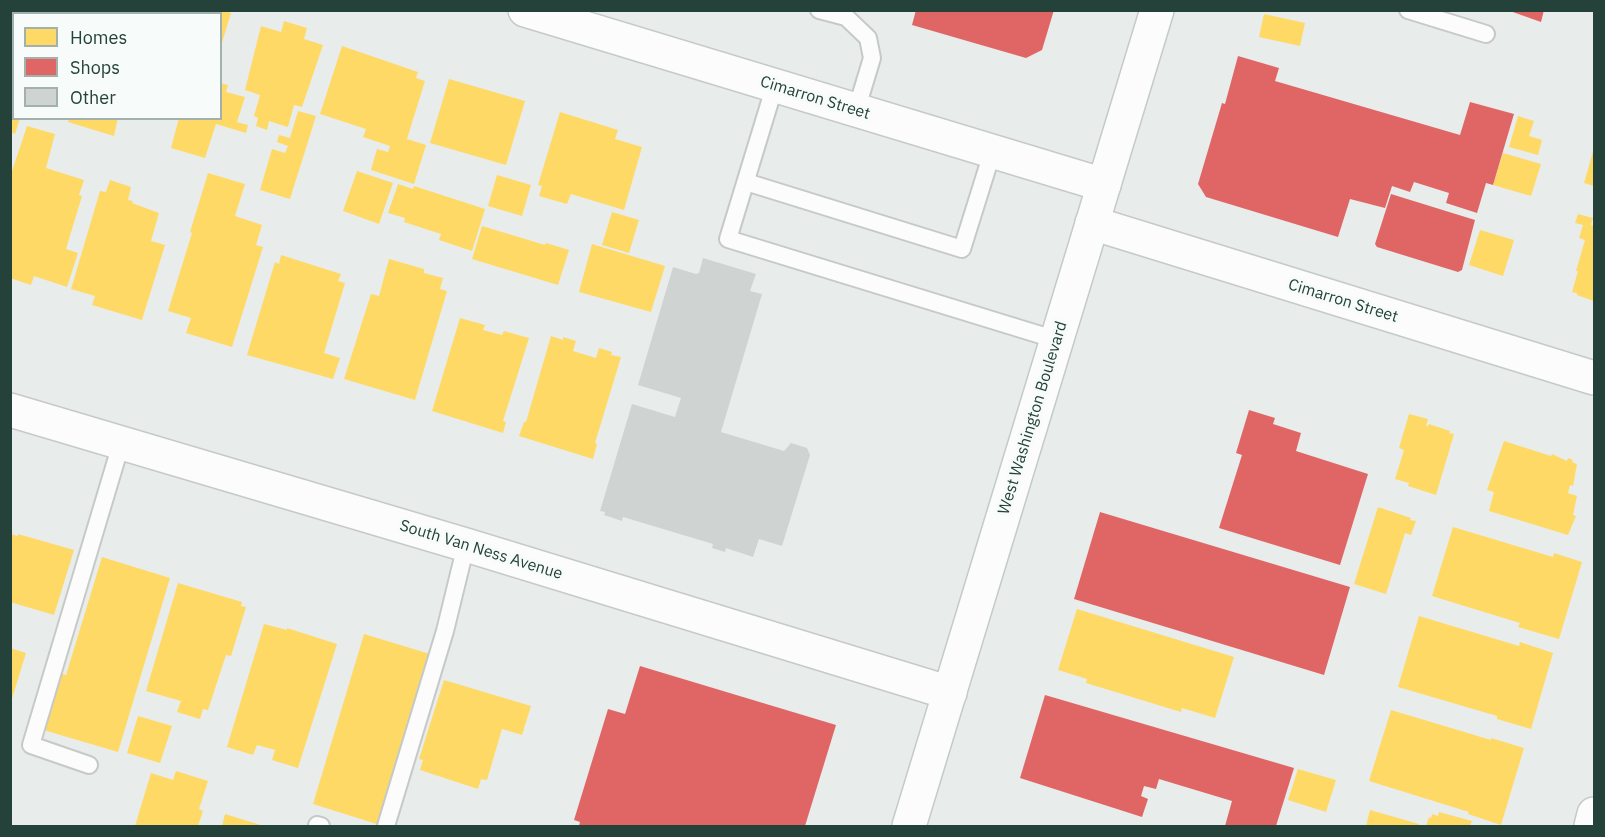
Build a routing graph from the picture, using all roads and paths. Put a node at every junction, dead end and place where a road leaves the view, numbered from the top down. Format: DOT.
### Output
graph roads {
  1 [pos="525,10"];
  2 [pos="819,10"];
  3 [pos="1157,10"];
  4 [pos="1408,10"];
  5 [pos="1486,34"];
  6 [pos="776,85"];
  7 [pos="856,111"];
  8 [pos="992,153"];
  9 [pos="746,182"];
  10 [pos="1104,185"];
  11 [pos="1092,223"];
  12 [pos="1057,340"];
  13 [pos="1594,378"];
  14 [pos="10,410"];
  15 [pos="121,444"];
  16 [pos="466,545"];
  17 [pos="950,693"];
  18 [pos="89,765"];
  19 [pos="1594,814"];
  20 [pos="386,826"];
  21 [pos="909,826"];
  22 [pos="1591,826"];
  1 -- 6 [label="street, Cimarron Street"];
  2 -- 7 [label="lane"];
  3 -- 10 [label="street, West Washington Boulevard"];
  4 -- 5 [label="lane"];
  6 -- 7 [label="street, Cimarron Street"];
  6 -- 9 [label="lane"];
  7 -- 8 [label="street, Cimarron Street"];
  8 -- 9 [label="lane"];
  8 -- 10 [label="street, Cimarron Street"];
  9 -- 12 [label="lane"];
  10 -- 11 [label="street, West Washington Boulevard"];
  11 -- 12 [label="street, West Washington Boulevard"];
  11 -- 13 [label="street, Cimarron Street"];
  12 -- 17 [label="street, West Washington Boulevard"];
  14 -- 15 [label="street, South Van Ness Avenue"];
  15 -- 16 [label="street, South Van Ness Avenue"];
  15 -- 18 [label="lane"];
  16 -- 17 [label="street, South Van Ness Avenue"];
  16 -- 20 [label="lane"];
  17 -- 21 [label="street, West Washington Boulevard"];
  19 -- 22 [label="street"];
}
